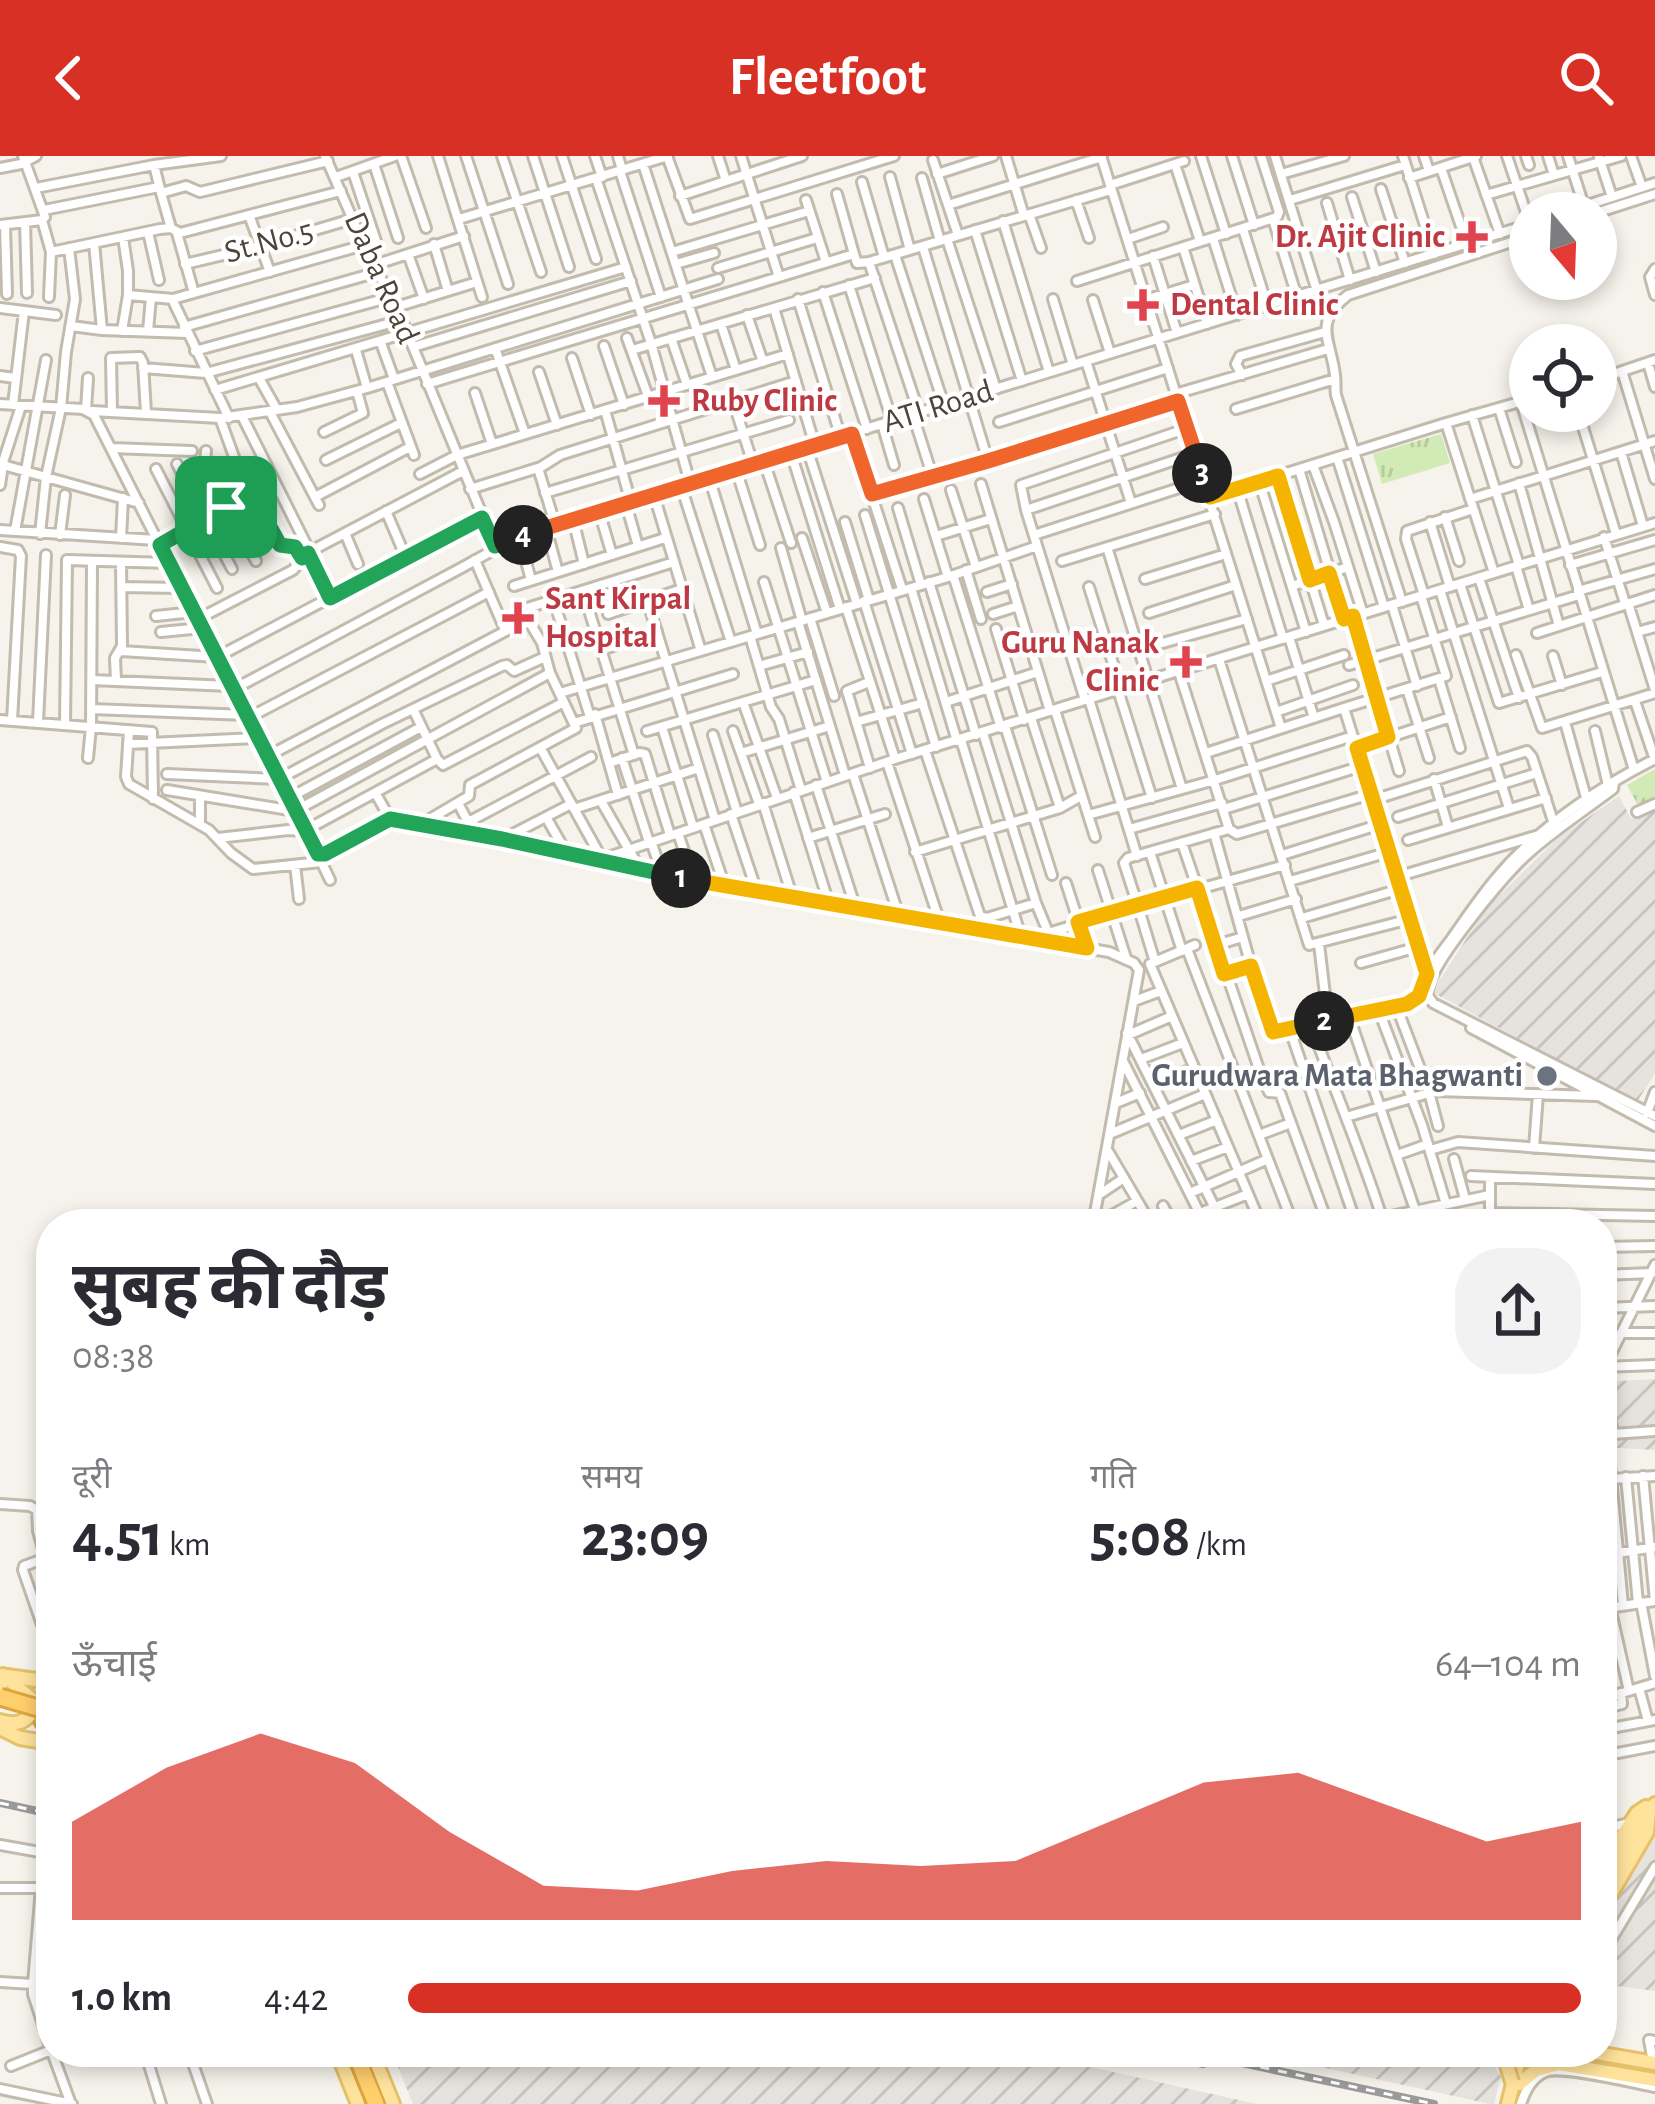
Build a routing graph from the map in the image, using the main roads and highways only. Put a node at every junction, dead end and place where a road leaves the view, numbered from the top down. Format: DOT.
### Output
graph roads {
  1 [pos="1,1678"];
  2 [pos="36,1682"];
  3 [pos="0,1697"];
  4 [pos="36,1701"];
  5 [pos="0,1707"];
  6 [pos="36,1708"];
  7 [pos="36,1711"];
  8 [pos="36,1717"];
  9 [pos="0,1724"];
  10 [pos="36,1741"];
  11 [pos="1655,1792"];
  12 [pos="1645,1818"];
  13 [pos="1617,1853"];
  14 [pos="1617,1864"];
  15 [pos="1617,1885"];
  16 [pos="1617,2061"];
  17 [pos="1617,2066"];
  18 [pos="347,2067"];
  19 [pos="361,2067"];
  20 [pos="378,2067"];
  21 [pos="1508,2067"];
  22 [pos="1520,2067"];
  23 [pos="1548,2067"];
  24 [pos="1591,2067"];
  25 [pos="1655,2073"];
  26 [pos="1515,2083"];
  27 [pos="362,2104"];
  28 [pos="376,2104"];
  29 [pos="393,2104"];
  30 [pos="1514,2104"];
  1 -- 2 [label="main road"];
  1 -- 4 [label="main road"];
  3 -- 6 [label="highway, bridge"];
  5 -- 7 [label="highway"];
  8 -- 9 [label="main road"];
  9 -- 10 [label="main road"];
  11 -- 12 [label="main road"];
  12 -- 13 [label="main road"];
  12 -- 14 [label="main road"];
  12 -- 15 [label="main road"];
  16 -- 25 [label="main road"];
  17 -- 25 [label="main road"];
  18 -- 27 [label="highway"];
  19 -- 28 [label="highway"];
  20 -- 29 [label="main road"];
  21 -- 26 [label="main road, bridge"];
  22 -- 26 [label="main road, bridge"];
  23 -- 26 [label="main road"];
  24 -- 25 [label="main road"];
  26 -- 30 [label="main road"];
}
